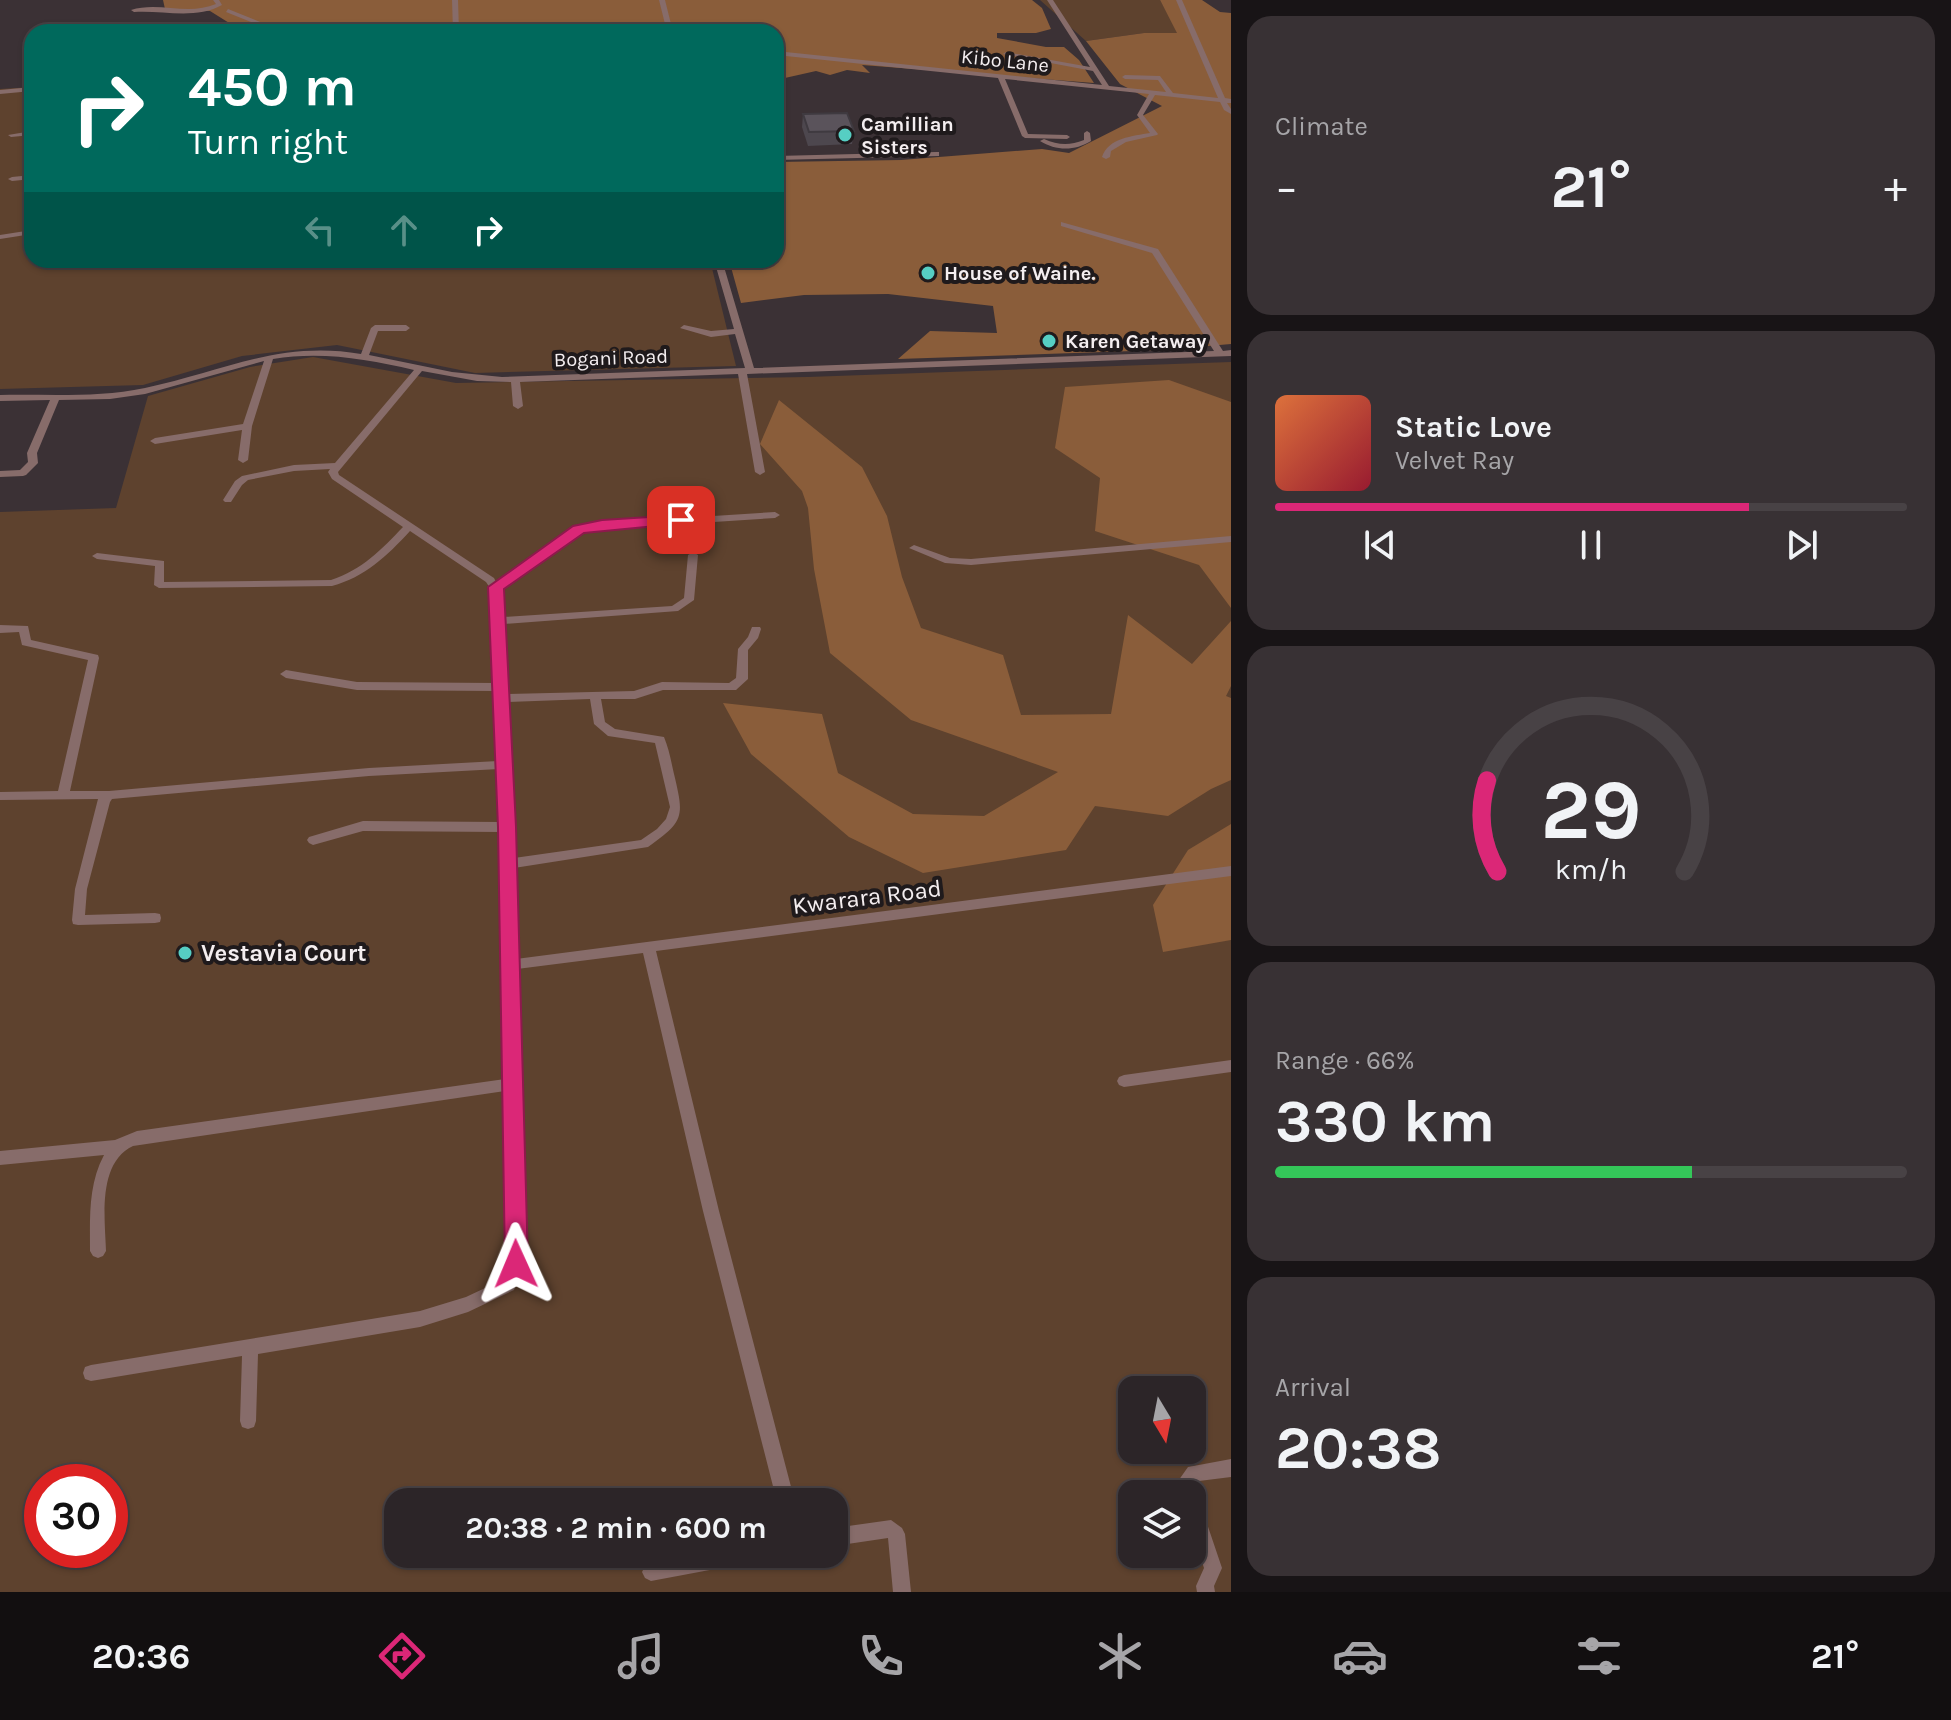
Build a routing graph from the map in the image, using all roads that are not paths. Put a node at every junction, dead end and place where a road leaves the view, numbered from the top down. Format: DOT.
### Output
graph roads {
  1 [pos="216,0"];
  2 [pos="455,0"];
  3 [pos="662,0"];
  4 [pos="1050,0"];
  5 [pos="1179,0"];
  6 [pos="134,10"];
  7 [pos="228,11"];
  8 [pos="261,24"];
  9 [pos="456,24"];
  10 [pos="668,24"];
  11 [pos="784,54"];
  12 [pos="1006,54"];
  13 [pos="1093,69"];
  14 [pos="1001,77"];
  15 [pos="1125,77"];
  16 [pos="1107,88"];
  17 [pos="24,90"];
  18 [pos="0,92"];
  19 [pos="1153,93"];
  20 [pos="1171,95"];
  21 [pos="1227,101"];
  22 [pos="1231,112"];
  23 [pos="1087,133"];
  24 [pos="24,134"];
  25 [pos="11,135"];
  26 [pos="1067,137"];
  27 [pos="1043,138"];
  28 [pos="936,154"];
  29 [pos="1106,157"];
  30 [pos="784,158"];
  31 [pos="24,178"];
  32 [pos="12,179"];
  33 [pos="1064,224"];
  34 [pos="24,233"];
  35 [pos="2,237"];
  36 [pos="720,268"];
  37 [pos="406,328"];
  38 [pos="684,328"];
  39 [pos="738,331"];
  40 [pos="1226,353"];
  41 [pos="364,356"];
  42 [pos="269,358"];
  43 [pos="419,369"];
  44 [pos="746,371"];
  45 [pos="515,380"];
  46 [pos="56,396"];
  47 [pos="0,398"];
  48 [pos="518,406"];
  49 [pos="247,426"];
  50 [pos="155,441"];
  51 [pos="243,460"];
  52 [pos="335,466"];
  53 [pos="760,472"];
  54 [pos="0,474"];
  55 [pos="228,500"];
  56 [pos="775,515"];
  57 [pos="410,526"];
  58 [pos="1231,539"];
  59 [pos="914,548"];
  60 [pos="693,555"];
  61 [pos="97,556"];
  62 [pos="496,587"];
  63 [pos="498,621"];
  64 [pos="0,629"];
  65 [pos="756,629"];
  66 [pos="286,674"];
  67 [pos="501,692"];
  68 [pos="595,695"];
  69 [pos="504,765"];
  70 [pos="63,795"];
  71 [pos="109,795"];
  72 [pos="0,796"];
  73 [pos="507,827"];
  74 [pos="313,840"];
  75 [pos="507,864"];
  76 [pos="1231,871"];
  77 [pos="155,918"];
  78 [pos="648,947"];
  79 [pos="509,965"];
  80 [pos="1231,1066"];
  81 [pos="1124,1081"];
  82 [pos="513,1084"];
  83 [pos="116,1147"];
  84 [pos="0,1158"];
  85 [pos="98,1251"];
  86 [pos="250,1347"];
  87 [pos="91,1373"];
  88 [pos="248,1421"];
  89 [pos="1231,1468"];
  90 [pos="1188,1480"];
  91 [pos="782,1488"];
  92 [pos="848,1535"];
  93 [pos="1206,1547"];
  94 [pos="672,1568"];
  95 [pos="651,1572"];
  96 [pos="902,1592"];
  97 [pos="1206,1592"];
  1 -- 6 [label="street"];
  2 -- 9 [label="street"];
  3 -- 10 [label="street"];
  4 -- 13 [label="street"];
  5 -- 21 [label="street"];
  7 -- 8 [label="street"];
  11 -- 14 [label="street, Kibo Lane"];
  12 -- 13 [label="street"];
  13 -- 16 [label="street"];
  14 -- 16 [label="street, Kibo Lane"];
  14 -- 27 [label="street"];
  15 -- 20 [label="street"];
  16 -- 19 [label="street, Kibo Lane"];
  17 -- 18 [label="street"];
  19 -- 20 [label="street, Kibo Lane"];
  19 -- 29 [label="street"];
  20 -- 21 [label="street, Kibo Lane"];
  21 -- 22 [label="street"];
  23 -- 27 [label="street"];
  24 -- 25 [label="street"];
  26 -- 27 [label="street"];
  28 -- 30 [label="street"];
  31 -- 32 [label="street"];
  33 -- 40 [label="street"];
  34 -- 35 [label="street"];
  36 -- 39 [label="street"];
  37 -- 41 [label="street"];
  38 -- 39 [label="street"];
  39 -- 44 [label="street"];
  40 -- 44 [label="street, Bogani Road"];
  41 -- 42 [label="street, Bogani Road"];
  41 -- 43 [label="street, Bogani Road"];
  42 -- 46 [label="street, Bogani Road"];
  42 -- 49 [label="street"];
  43 -- 45 [label="street, Bogani Road"];
  43 -- 52 [label="street"];
  44 -- 45 [label="street, Bogani Road"];
  44 -- 53 [label="street"];
  45 -- 48 [label="street"];
  46 -- 47 [label="street, Bogani Road"];
  46 -- 54 [label="street"];
  49 -- 50 [label="street"];
  49 -- 51 [label="street"];
  52 -- 55 [label="street"];
  52 -- 57 [label="street"];
  56 -- 62 [label="street"];
  57 -- 61 [label="street"];
  57 -- 62 [label="street"];
  58 -- 59 [label="street"];
  60 -- 63 [label="street"];
  62 -- 63 [label="street"];
  63 -- 67 [label="street"];
  64 -- 70 [label="street"];
  65 -- 68 [label="street"];
  66 -- 67 [label="street"];
  67 -- 68 [label="street"];
  67 -- 69 [label="street"];
  68 -- 75 [label="street"];
  69 -- 71 [label="street"];
  69 -- 73 [label="street"];
  70 -- 71 [label="street"];
  70 -- 72 [label="street"];
  71 -- 77 [label="street"];
  73 -- 74 [label="street"];
  73 -- 75 [label="street"];
  75 -- 79 [label="street"];
  76 -- 78 [label="street, Kwarara Road"];
  78 -- 79 [label="street, Kwarara Road"];
  78 -- 91 [label="street"];
  79 -- 82 [label="street"];
  80 -- 81 [label="street"];
  82 -- 83 [label="street"];
  82 -- 86 [label="street"];
  83 -- 84 [label="street"];
  83 -- 85 [label="street"];
  86 -- 87 [label="street"];
  86 -- 88 [label="street"];
  89 -- 90 [label="street"];
  92 -- 96 [label="street"];
  93 -- 97 [label="street"];
  94 -- 95 [label="street"];
}
